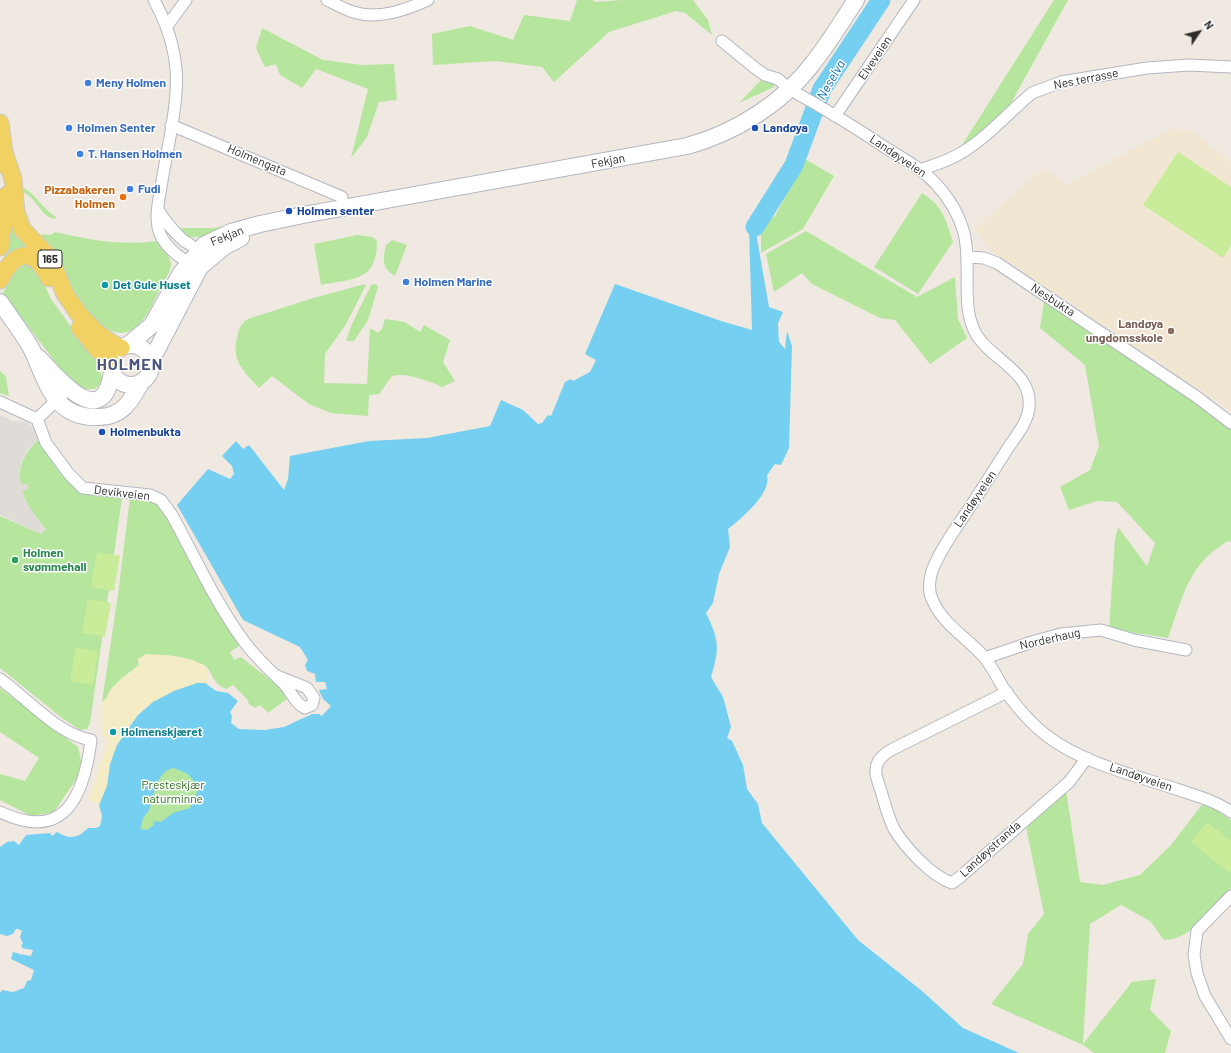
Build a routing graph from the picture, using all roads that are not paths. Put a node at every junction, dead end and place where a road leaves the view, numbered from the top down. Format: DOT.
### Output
graph roads {
  1 [pos="154,0"];
  2 [pos="186,0"];
  3 [pos="327,0"];
  4 [pos="428,0"];
  5 [pos="856,0"];
  6 [pos="914,0"];
  7 [pos="167,26"];
  8 [pos="722,40"];
  9 [pos="1231,67"];
  10 [pos="789,89"];
  11 [pos="831,113"];
  12 [pos="0,123"];
  13 [pos="171,125"];
  14 [pos="5,155"];
  15 [pos="920,170"];
  16 [pos="342,197"];
  17 [pos="158,209"];
  18 [pos="0,247"];
  19 [pos="968,257"];
  20 [pos="198,261"];
  21 [pos="0,280"];
  22 [pos="0,302"];
  23 [pos="125,346"];
  24 [pos="151,361"];
  25 [pos="112,367"];
  26 [pos="141,383"];
  27 [pos="63,395"];
  28 [pos="0,402"];
  29 [pos="37,419"];
  30 [pos="1231,423"];
  31 [pos="1186,650"];
  32 [pos="985,658"];
  33 [pos="275,675"];
  34 [pos="0,679"];
  35 [pos="1007,692"];
  36 [pos="1087,758"];
  37 [pos="0,812"];
  38 [pos="1231,812"];
  39 [pos="1231,896"];
  40 [pos="1231,1039"];
  1 -- 7 [label="street"];
  2 -- 7 [label="street"];
  3 -- 4 [label="street"];
  5 -- 10 [label="main road, Fekjan"];
  6 -- 11 [label="street, Elveveien"];
  7 -- 13 [label="street"];
  8 -- 10 [label="street"];
  9 -- 15 [label="street, Nes terrasse"];
  10 -- 11 [label="street, Landøyveien"];
  10 -- 20 [label="main road, Fekjan"];
  11 -- 15 [label="street, Landøyveien"];
  12 -- 14 [label="main road, 165"];
  13 -- 16 [label="street, Holmengata"];
  13 -- 17 [label="street"];
  14 -- 18 [label="main road, 165"];
  14 -- 23 [label="main road, 165"];
  15 -- 19 [label="street, Landøyveien"];
  17 -- 20 [label="street"];
  17 -- 20 [label="street"];
  19 -- 30 [label="street, Nesbukta"];
  19 -- 32 [label="street, Landøyveien"];
  20 -- 23 [label="main road, Fekjan"];
  20 -- 24 [label="main road, Fekjan"];
  21 -- 25 [label="main road, 165"];
  22 -- 27 [label="main road"];
  23 -- 24 [label="main road"];
  23 -- 25 [label="main road"];
  24 -- 26 [label="main road"];
  25 -- 26 [label="main road"];
  25 -- 27 [label="main road"];
  26 -- 27 [label="main road"];
  27 -- 29 [label="street"];
  28 -- 29 [label="street"];
  29 -- 33 [label="street, Devikveien"];
  31 -- 32 [label="street, Norderhaug"];
  32 -- 35 [label="street, Landøyveien"];
  34 -- 37 [label="street"];
  35 -- 36 [label="street, Landøyveien"];
  35 -- 36 [label="street, Landøystranda"];
  36 -- 38 [label="street, Landøyveien"];
  39 -- 40 [label="street"];
}
